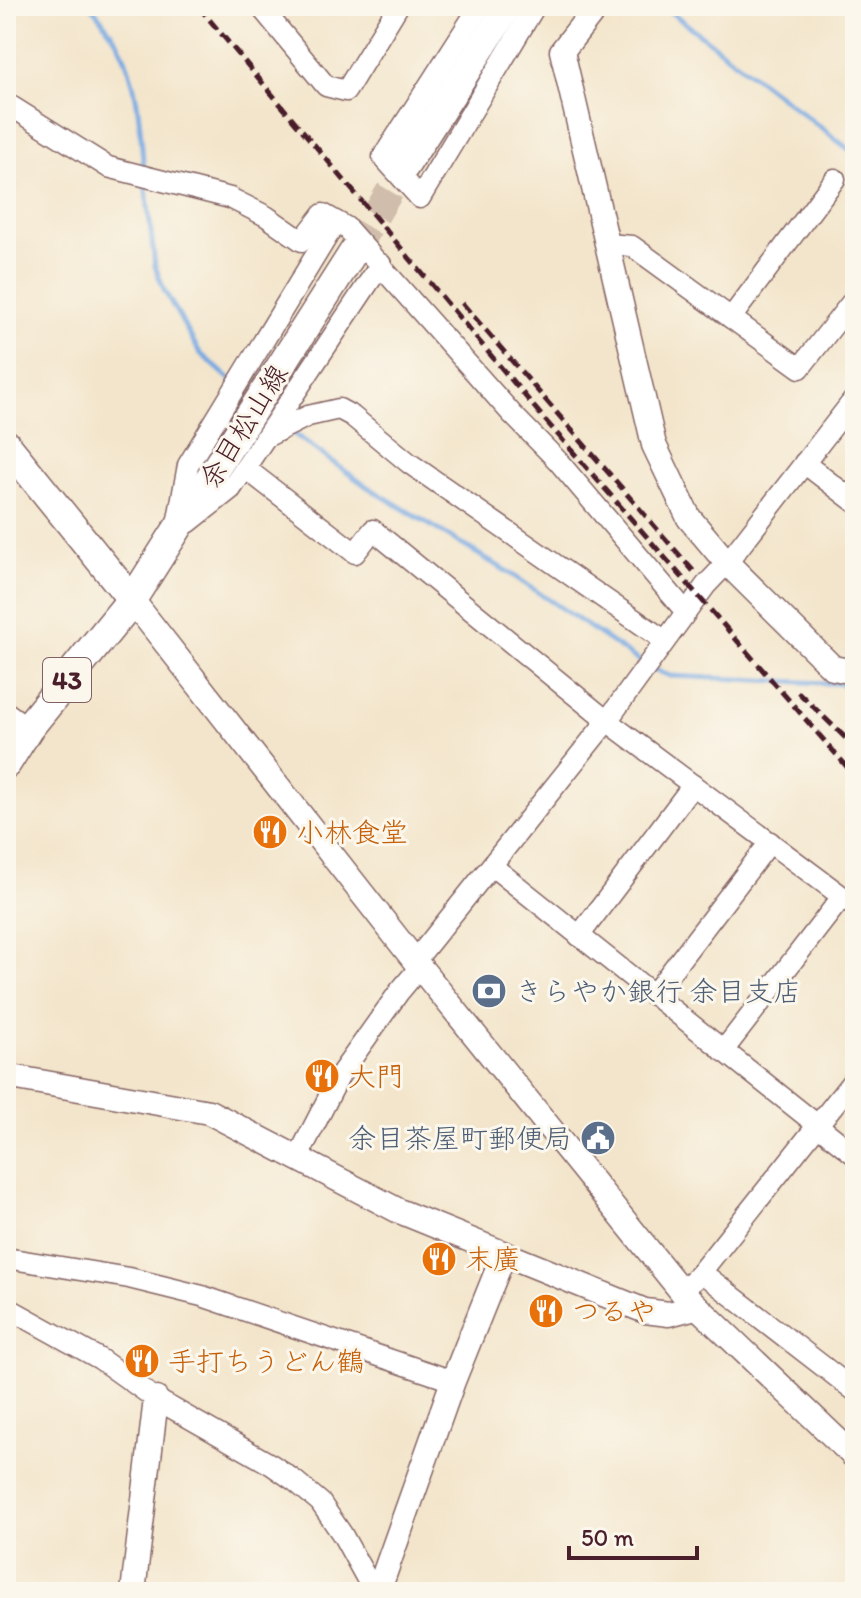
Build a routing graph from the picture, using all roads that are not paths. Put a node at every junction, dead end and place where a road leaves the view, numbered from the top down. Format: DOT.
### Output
graph roads {
  1 [pos="260,6"];
  2 [pos="398,6"];
  3 [pos="480,6"];
  4 [pos="508,6"];
  5 [pos="535,6"];
  6 [pos="597,6"];
  7 [pos="6,103"];
  8 [pos="405,166"];
  9 [pos="835,179"];
  10 [pos="336,222"];
  11 [pos="607,244"];
  12 [pos="354,251"];
  13 [pos="381,264"];
  14 [pos="855,298"];
  15 [pos="731,318"];
  16 [pos="855,398"];
  17 [pos="266,437"];
  18 [pos="6,444"];
  19 [pos="804,463"];
  20 [pos="245,468"];
  21 [pos="855,502"];
  22 [pos="175,533"];
  23 [pos="727,563"];
  24 [pos="132,600"];
  25 [pos="686,612"];
  26 [pos="664,640"];
  27 [pos="855,672"];
  28 [pos="17,720"];
  29 [pos="607,721"];
  30 [pos="6,763"];
  31 [pos="693,785"];
  32 [pos="770,842"];
  33 [pos="492,866"];
  34 [pos="848,902"];
  35 [pos="579,936"];
  36 [pos="417,964"];
  37 [pos="653,995"];
  38 [pos="723,1051"];
  39 [pos="6,1076"];
  40 [pos="855,1078"];
  41 [pos="816,1126"];
  42 [pos="855,1155"];
  43 [pos="297,1159"];
  44 [pos="504,1254"];
  45 [pos="6,1258"];
  46 [pos="701,1272"];
  47 [pos="689,1299"];
  48 [pos="6,1307"];
  49 [pos="453,1381"];
  50 [pos="855,1391"];
  51 [pos="156,1399"];
  52 [pos="855,1457"];
  53 [pos="133,1592"];
  54 [pos="376,1592"];
  1 -- 2 [label="street"];
  3 -- 5 [label="street"];
  4 -- 8 [label="main road"];
  6 -- 11 [label="street"];
  7 -- 10 [label="street"];
  9 -- 15 [label="street"];
  10 -- 13 [label="street"];
  10 -- 22 [label="street"];
  11 -- 15 [label="street"];
  11 -- 23 [label="street"];
  12 -- 22 [label="main road, 余目松山線"];
  13 -- 17 [label="street"];
  13 -- 25 [label="street"];
  14 -- 15 [label="street"];
  16 -- 19 [label="street"];
  17 -- 20 [label="street"];
  17 -- 26 [label="street"];
  18 -- 24 [label="main road"];
  19 -- 21 [label="street"];
  19 -- 23 [label="street"];
  20 -- 22 [label="street"];
  20 -- 29 [label="street"];
  22 -- 24 [label="main road, 余目松山線"];
  23 -- 25 [label="street"];
  23 -- 27 [label="street"];
  24 -- 28 [label="main road, 43"];
  24 -- 36 [label="street"];
  25 -- 26 [label="street"];
  26 -- 29 [label="street"];
  28 -- 30 [label="main road, 43"];
  29 -- 31 [label="street"];
  29 -- 33 [label="street"];
  31 -- 32 [label="street"];
  31 -- 35 [label="street"];
  32 -- 34 [label="street"];
  32 -- 37 [label="street"];
  33 -- 35 [label="street"];
  33 -- 36 [label="street"];
  34 -- 38 [label="street"];
  35 -- 37 [label="street"];
  36 -- 43 [label="street"];
  36 -- 47 [label="street"];
  37 -- 38 [label="street"];
  38 -- 41 [label="street"];
  39 -- 43 [label="street"];
  40 -- 41 [label="street"];
  41 -- 42 [label="street"];
  41 -- 46 [label="street"];
  43 -- 44 [label="street"];
  44 -- 47 [label="street"];
  44 -- 49 [label="street"];
  45 -- 49 [label="street"];
  46 -- 47 [label="street"];
  46 -- 50 [label="street"];
  47 -- 52 [label="street"];
  48 -- 51 [label="street"];
  49 -- 54 [label="street"];
  51 -- 53 [label="street"];
  51 -- 54 [label="street"];
}
